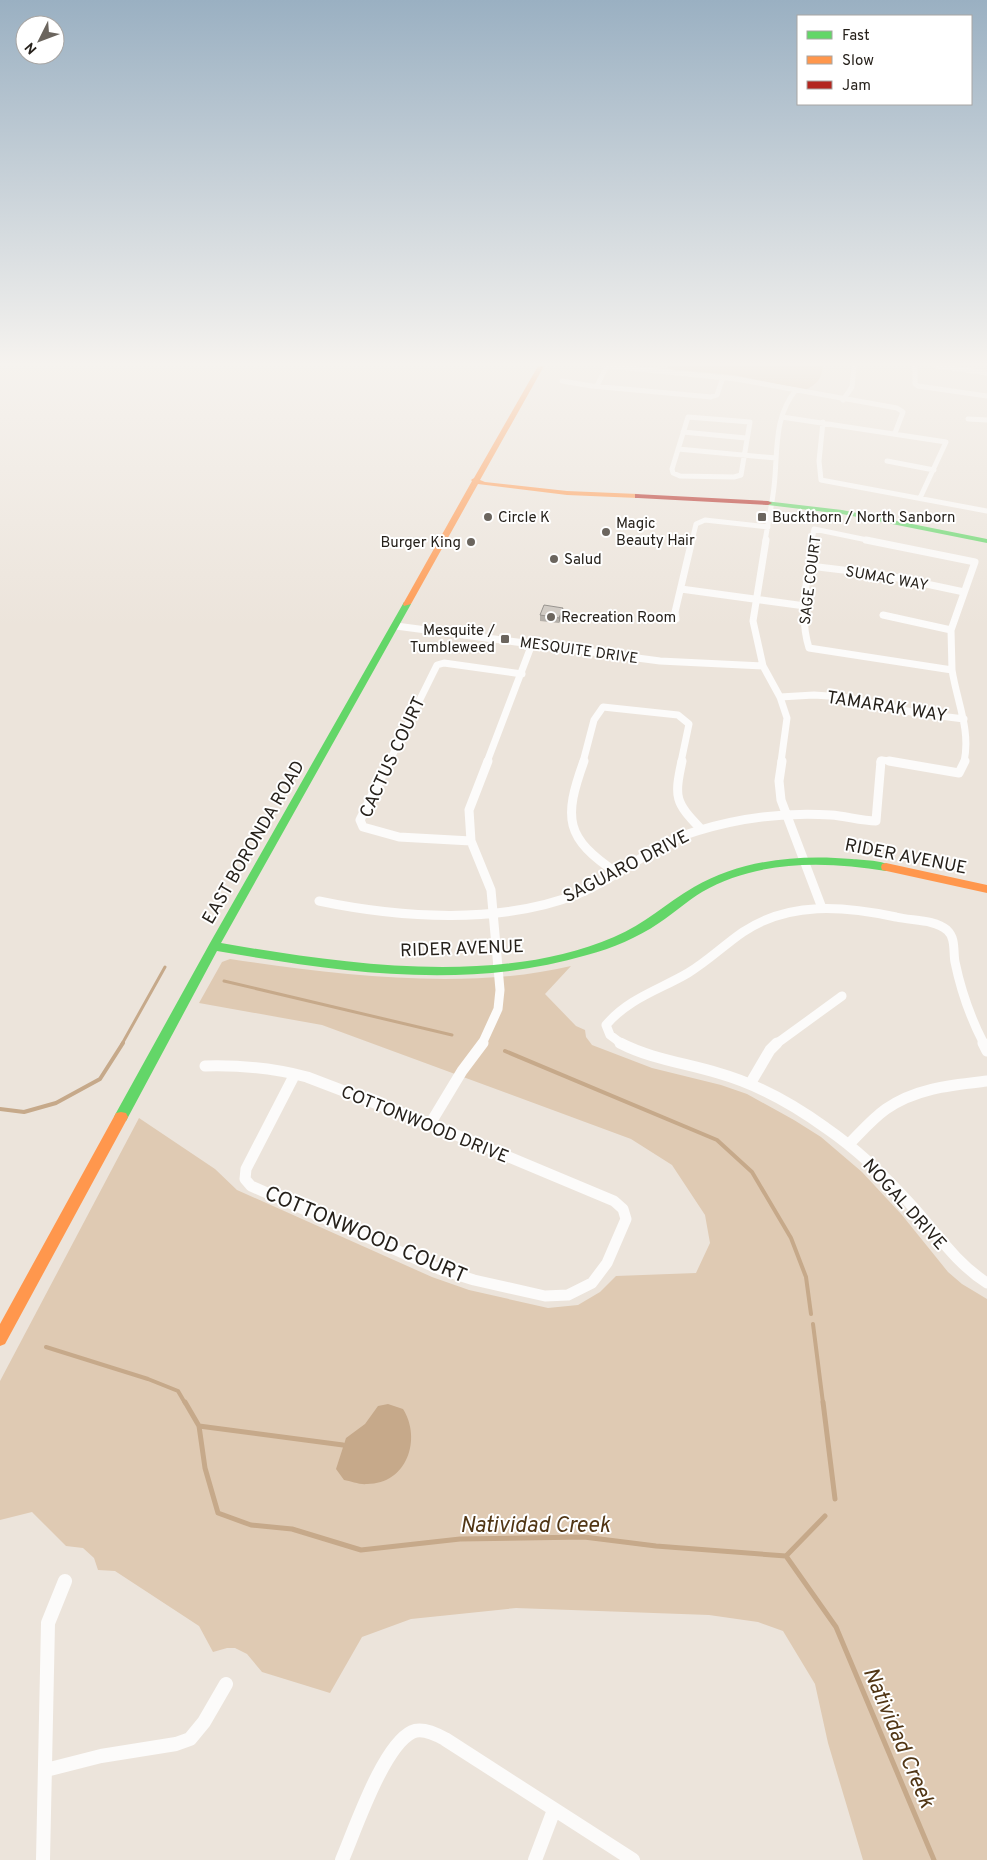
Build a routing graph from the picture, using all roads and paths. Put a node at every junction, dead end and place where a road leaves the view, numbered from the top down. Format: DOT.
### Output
graph roads {
  1 [pos="491,453"];
  2 [pos="677,453"];
  3 [pos="713,453"];
  4 [pos="744,453"];
  5 [pos="777,453"];
  6 [pos="820,453"];
  7 [pos="941,453"];
  8 [pos="743,456"];
  9 [pos="763,457"];
  10 [pos="776,458"];
  11 [pos="887,460"];
  12 [pos="934,470"];
  13 [pos="475,480"];
  14 [pos="920,498"];
  15 [pos="772,499"];
  16 [pos="987,511"];
  17 [pos="768,527"];
  18 [pos="987,535"];
  19 [pos="987,541"];
  20 [pos="975,562"];
  21 [pos="810,566"];
  22 [pos="681,589"];
  23 [pos="964,592"];
  24 [pos="756,599"];
  25 [pos="805,606"];
  26 [pos="883,615"];
  27 [pos="676,619"];
  28 [pos="396,626"];
  29 [pos="951,630"];
  30 [pos="532,644"];
  31 [pos="763,666"];
  32 [pos="952,670"];
  33 [pos="522,674"];
  34 [pos="780,697"];
  35 [pos="964,719"];
  36 [pos="788,814"];
  37 [pos="701,829"];
  38 [pos="471,841"];
  39 [pos="804,860"];
  40 [pos="617,873"];
  41 [pos="987,889"];
  42 [pos="319,901"];
  43 [pos="822,908"];
  44 [pos="493,912"];
  45 [pos="214,946"];
  46 [pos="498,967"];
  47 [pos="842,996"];
  48 [pos="987,1051"];
  49 [pos="205,1066"];
  50 [pos="295,1074"];
  51 [pos="987,1081"];
  52 [pos="750,1084"];
  53 [pos="430,1124"];
  54 [pos="849,1144"];
  55 [pos="626,1222"];
  56 [pos="987,1283"];
  57 [pos="0,1338"];
  58 [pos="65,1582"];
  59 [pos="226,1684"];
  60 [pos="46,1770"];
  61 [pos="554,1810"];
  62 [pos="43,1860"];
  63 [pos="342,1860"];
  64 [pos="535,1860"];
  65 [pos="633,1860"];
  1 -- 13 [label="main road, EAST BORONDA ROAD"];
  2 -- 8 [label="street"];
  3 -- 8 [label="street"];
  4 -- 8 [label="street"];
  5 -- 10 [label="street"];
  6 -- 14 [label="street"];
  7 -- 12 [label="street"];
  8 -- 9 [label="street"];
  9 -- 10 [label="street"];
  10 -- 15 [label="street"];
  11 -- 12 [label="street"];
  12 -- 14 [label="street"];
  13 -- 15 [label="main road"];
  13 -- 28 [label="main road, EAST BORONDA ROAD"];
  14 -- 16 [label="street"];
  15 -- 17 [label="street"];
  15 -- 18 [label="main road"];
  15 -- 19 [label="main road"];
  17 -- 22 [label="street"];
  17 -- 24 [label="street"];
  20 -- 21 [label="street, SAGE COURT"];
  20 -- 23 [label="street"];
  21 -- 23 [label="street, SUMAC WAY"];
  21 -- 25 [label="street, SAGE COURT"];
  22 -- 24 [label="street"];
  22 -- 27 [label="street"];
  23 -- 29 [label="street"];
  24 -- 25 [label="street"];
  24 -- 31 [label="street"];
  25 -- 32 [label="street, SAGE COURT"];
  26 -- 29 [label="street"];
  28 -- 30 [label="street, MESQUITE DRIVE"];
  28 -- 45 [label="main road, EAST BORONDA ROAD"];
  29 -- 32 [label="street"];
  30 -- 31 [label="street, MESQUITE DRIVE"];
  30 -- 33 [label="street"];
  31 -- 34 [label="street"];
  32 -- 35 [label="street"];
  33 -- 38 [label="street"];
  33 -- 38 [label="street, CACTUS COURT"];
  34 -- 35 [label="street, TAMARAK WAY"];
  34 -- 36 [label="street"];
  35 -- 36 [label="street"];
  36 -- 37 [label="street, SAGUARO DRIVE"];
  36 -- 39 [label="street"];
  37 -- 40 [label="street, SAGUARO DRIVE"];
  37 -- 40 [label="street"];
  38 -- 44 [label="street"];
  39 -- 41 [label="main road, RIDER AVENUE"];
  39 -- 43 [label="street"];
  39 -- 46 [label="main road, RIDER AVENUE"];
  40 -- 44 [label="street, SAGUARO DRIVE"];
  42 -- 44 [label="street, SAGUARO DRIVE"];
  43 -- 48 [label="street"];
  43 -- 52 [label="street, NOGAL DRIVE"];
  44 -- 46 [label="street"];
  45 -- 46 [label="main road, RIDER AVENUE"];
  45 -- 57 [label="main road, EAST BORONDA ROAD"];
  46 -- 53 [label="street"];
  47 -- 52 [label="street"];
  49 -- 50 [label="street, COTTONWOOD DRIVE"];
  50 -- 53 [label="street, COTTONWOOD DRIVE"];
  50 -- 55 [label="street, COTTONWOOD COURT"];
  51 -- 54 [label="street"];
  52 -- 54 [label="street, NOGAL DRIVE"];
  53 -- 55 [label="street, COTTONWOOD DRIVE"];
  54 -- 56 [label="street, NOGAL DRIVE"];
  58 -- 60 [label="street"];
  59 -- 60 [label="street"];
  60 -- 62 [label="street"];
  61 -- 63 [label="street"];
  61 -- 64 [label="street"];
  61 -- 65 [label="street"];
}
